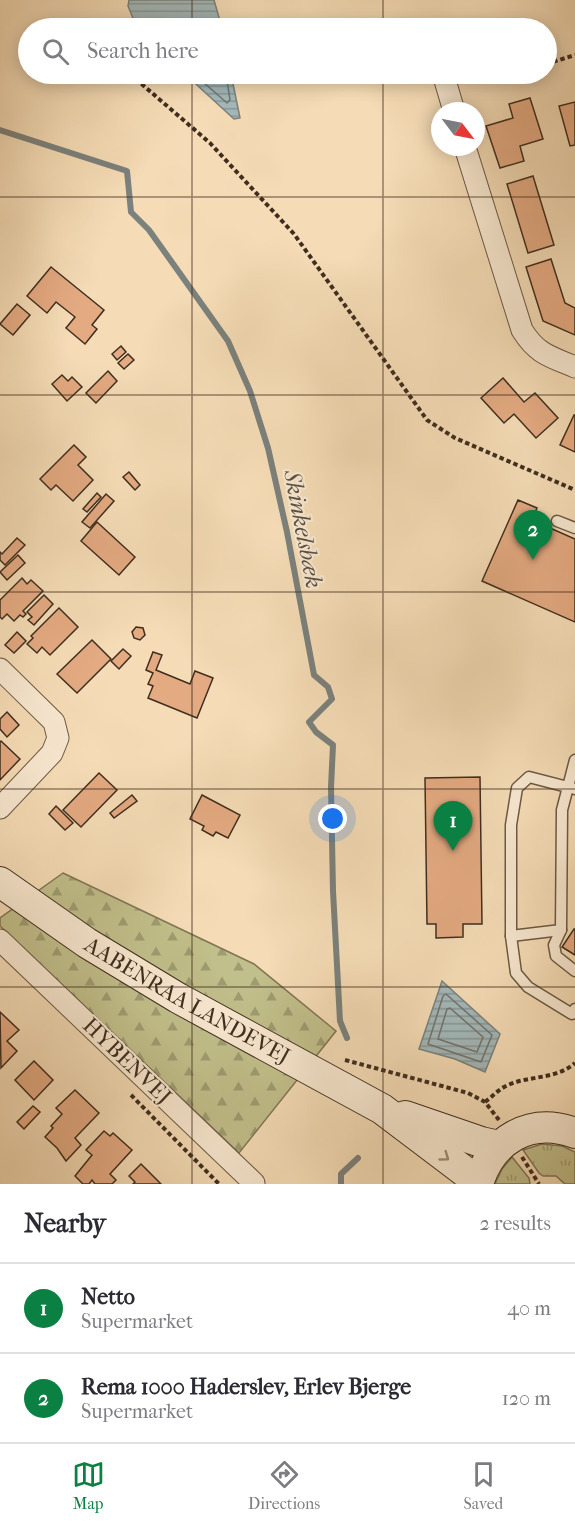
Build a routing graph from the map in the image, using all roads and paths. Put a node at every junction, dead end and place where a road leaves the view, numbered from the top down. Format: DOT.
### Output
graph roads {
  1 [pos="575,55"];
  2 [pos="557,61"];
  3 [pos="142,84"];
  4 [pos="446,84"];
  5 [pos="451,102"];
  6 [pos="468,156"];
  7 [pos="575,367"];
  8 [pos="575,490"];
  9 [pos="557,521"];
  10 [pos="575,528"];
  11 [pos="0,669"];
  12 [pos="575,760"];
  13 [pos="571,788"];
  14 [pos="0,808"];
  15 [pos="0,882"];
  16 [pos="561,930"];
  17 [pos="512,936"];
  18 [pos="0,940"];
  19 [pos="575,971"];
  20 [pos="574,1013"];
  21 [pos="335,1058"];
  22 [pos="575,1063"];
  23 [pos="485,1102"];
  24 [pos="382,1109"];
  25 [pos="573,1128"];
  26 [pos="506,1141"];
  27 [pos="254,1183"];
  28 [pos="478,1184"];
  29 [pos="539,1184"];
  1 -- 2 [label="path"];
  3 -- 8 [label="path"];
  4 -- 5 [label="street"];
  6 -- 7 [label="street"];
  9 -- 10 [label="lane"];
  11 -- 14 [label="street"];
  12 -- 13 [label="lane"];
  13 -- 16 [label="lane"];
  13 -- 17 [label="lane"];
  15 -- 24 [label="main road, AABENRAA LANDEVEJ"];
  16 -- 17 [label="lane"];
  16 -- 19 [label="lane"];
  17 -- 20 [label="lane"];
  18 -- 27 [label="street, HYBENVEJ"];
  21 -- 23 [label="path"];
  22 -- 23 [label="path"];
  23 -- 26 [label="path"];
  24 -- 26 [label="main road, AABENRAA LANDEVEJ"];
  24 -- 28 [label="main road, AABENRAA LANDEVEJ, one-way"];
  25 -- 26 [label="main road"];
  26 -- 28 [label="main road"];
  26 -- 29 [label="path"];
}
